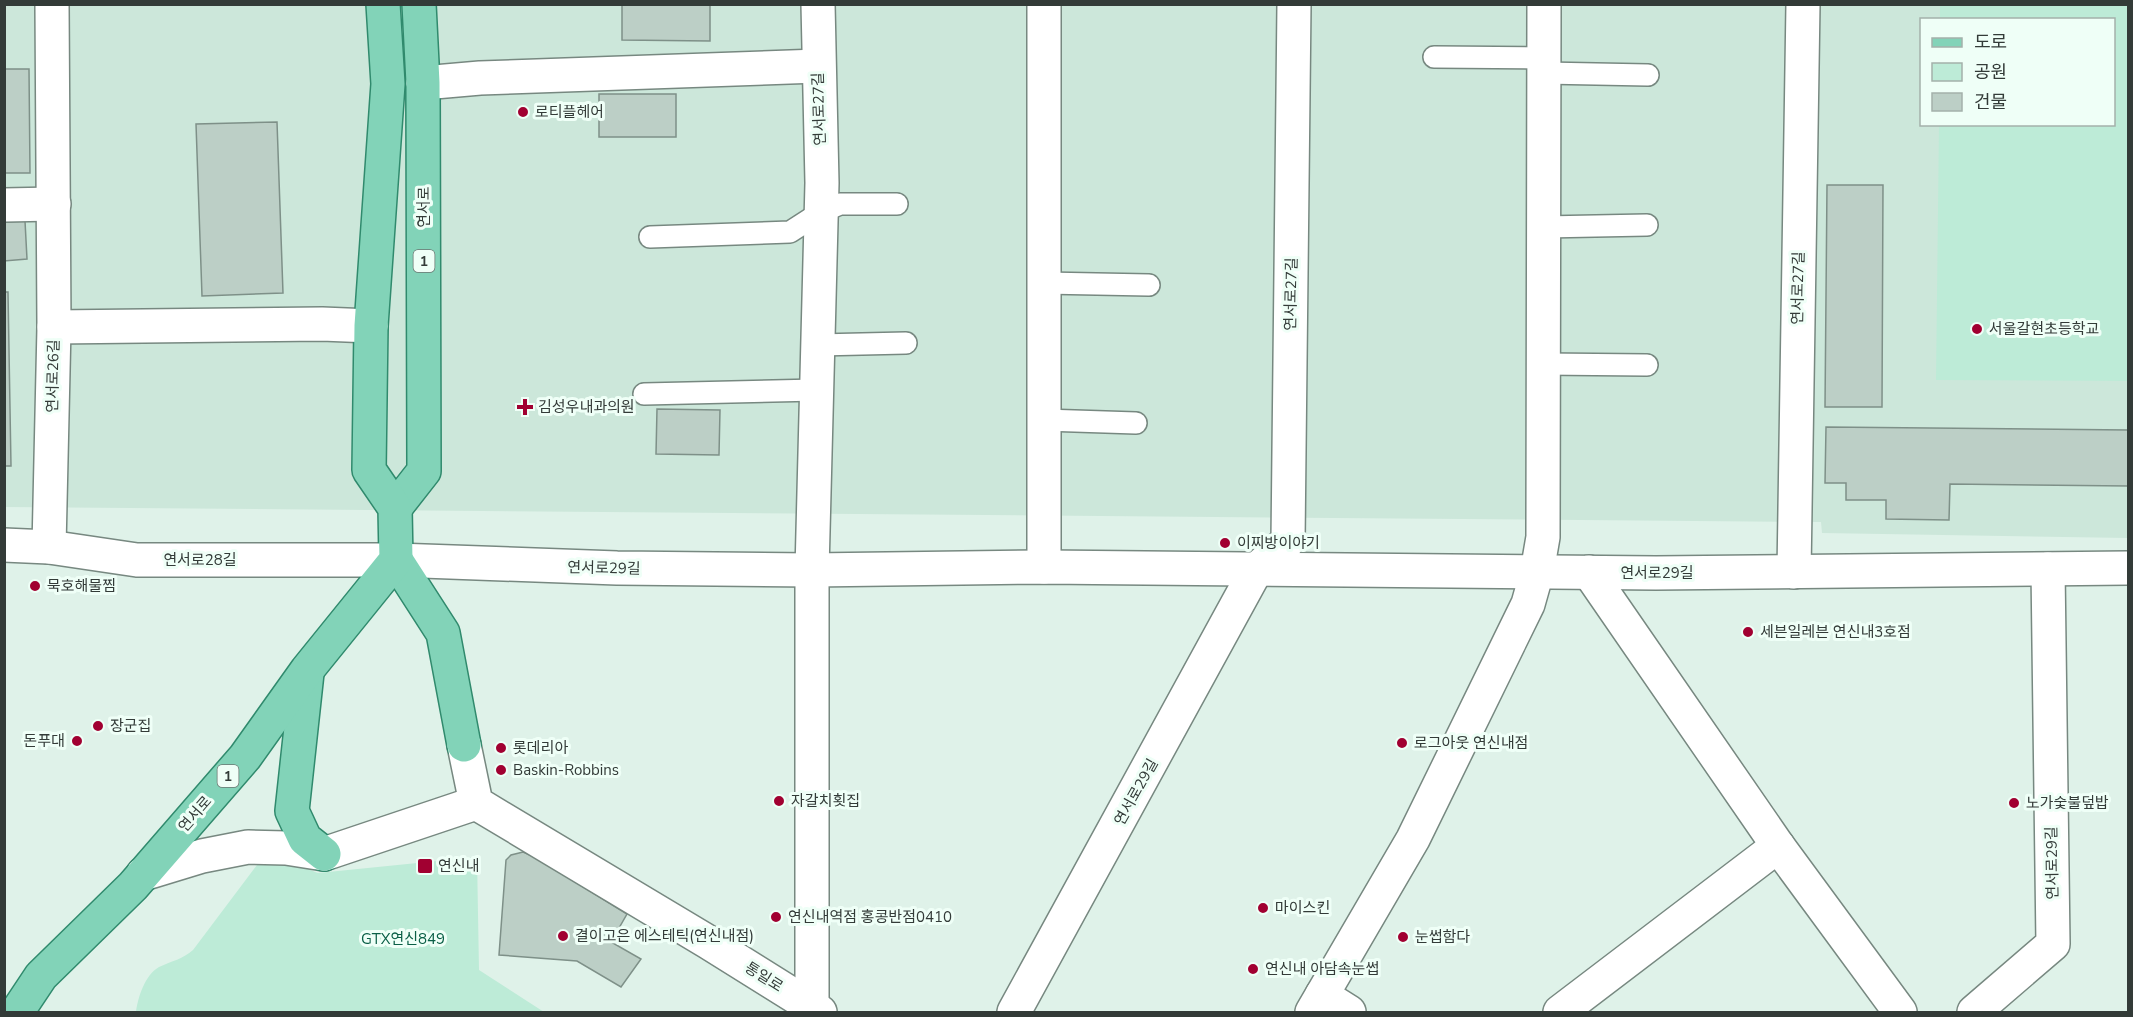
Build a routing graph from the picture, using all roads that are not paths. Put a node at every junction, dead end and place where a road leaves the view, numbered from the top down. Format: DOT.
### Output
graph roads {
  1 [pos="52,4"];
  2 [pos="383,4"];
  3 [pos="419,4"];
  4 [pos="818,4"];
  5 [pos="1044,4"];
  6 [pos="1294,4"];
  7 [pos="1544,4"];
  8 [pos="1803,4"];
  9 [pos="1434,57"];
  10 [pos="1544,65"];
  11 [pos="818,66"];
  12 [pos="1648,75"];
  13 [pos="423,83"];
  14 [pos="54,204"];
  15 [pos="897,204"];
  16 [pos="4,205"];
  17 [pos="821,213"];
  18 [pos="1647,225"];
  19 [pos="1544,227"];
  20 [pos="650,237"];
  21 [pos="1044,283"];
  22 [pos="1149,285"];
  23 [pos="371,326"];
  24 [pos="54,327"];
  25 [pos="906,343"];
  26 [pos="818,345"];
  27 [pos="1543,364"];
  28 [pos="1647,365"];
  29 [pos="817,390"];
  30 [pos="644,393"];
  31 [pos="1044,420"];
  32 [pos="1136,423"];
  33 [pos="395,508"];
  34 [pos="4,545"];
  35 [pos="49,547"];
  36 [pos="396,560"];
  37 [pos="1044,567"];
  38 [pos="2128,568"];
  39 [pos="2048,569"];
  40 [pos="812,570"];
  41 [pos="1256,570"];
  42 [pos="1537,572"];
  43 [pos="1589,572"];
  44 [pos="1794,572"];
  45 [pos="307,670"];
  46 [pos="464,745"];
  47 [pos="476,803"];
  48 [pos="1778,846"];
  49 [pos="324,854"];
  50 [pos="142,874"];
  51 [pos="1317,1004"];
  52 [pos="1575,1008"];
  53 [pos="816,1010"];
  54 [pos="17,1012"];
  55 [pos="1014,1012"];
  56 [pos="1349,1012"];
  57 [pos="1900,1012"];
  58 [pos="1974,1012"];
  1 -- 14 [label="street, 연서로26길"];
  2 -- 23 [label="main road"];
  3 -- 13 [label="main road, 연서로 / 1"];
  4 -- 11 [label="street, 연서로27길"];
  5 -- 21 [label="street"];
  6 -- 41 [label="street, 연서로27길"];
  7 -- 10 [label="street"];
  8 -- 44 [label="street, 연서로27길"];
  9 -- 10 [label="lane"];
  10 -- 12 [label="lane"];
  10 -- 19 [label="street"];
  11 -- 13 [label="street"];
  11 -- 17 [label="street, 연서로27길"];
  13 -- 33 [label="main road, 연서로 / 1"];
  14 -- 16 [label="street"];
  14 -- 24 [label="street, 연서로26길"];
  15 -- 17 [label="lane"];
  17 -- 20 [label="lane"];
  17 -- 26 [label="street"];
  18 -- 19 [label="lane"];
  19 -- 27 [label="street"];
  21 -- 22 [label="lane"];
  21 -- 31 [label="street"];
  23 -- 24 [label="street"];
  23 -- 33 [label="main road"];
  24 -- 35 [label="street, 연서로26길"];
  25 -- 26 [label="lane"];
  26 -- 29 [label="street"];
  27 -- 28 [label="lane"];
  27 -- 42 [label="street"];
  29 -- 30 [label="lane"];
  29 -- 40 [label="street"];
  31 -- 32 [label="lane"];
  31 -- 37 [label="street"];
  33 -- 36 [label="main road"];
  34 -- 35 [label="street, 연서로28길"];
  35 -- 36 [label="street, 연서로28길"];
  36 -- 40 [label="street, 연서로29길"];
  36 -- 45 [label="main road, 연서로 / 1"];
  36 -- 46 [label="main road"];
  37 -- 40 [label="street, 연서로29길"];
  37 -- 41 [label="street, 연서로29길"];
  38 -- 39 [label="street, 연서로29길"];
  39 -- 44 [label="street, 연서로29길"];
  39 -- 58 [label="street, 연서로29길"];
  40 -- 53 [label="street"];
  41 -- 42 [label="street, 연서로29길"];
  41 -- 55 [label="street, 연서로29길"];
  42 -- 43 [label="street, 연서로29길"];
  42 -- 51 [label="street"];
  43 -- 44 [label="street, 연서로29길"];
  43 -- 48 [label="street, 연서로29길"];
  45 -- 49 [label="main road"];
  45 -- 50 [label="main road, 연서로 / 1"];
  46 -- 47 [label="street"];
  47 -- 49 [label="street"];
  47 -- 53 [label="street, 통일로"];
  48 -- 52 [label="street"];
  48 -- 57 [label="street, 연서로29길"];
  49 -- 50 [label="street"];
  50 -- 54 [label="main road, 연서로 / 1"];
  51 -- 56 [label="street"];
}
